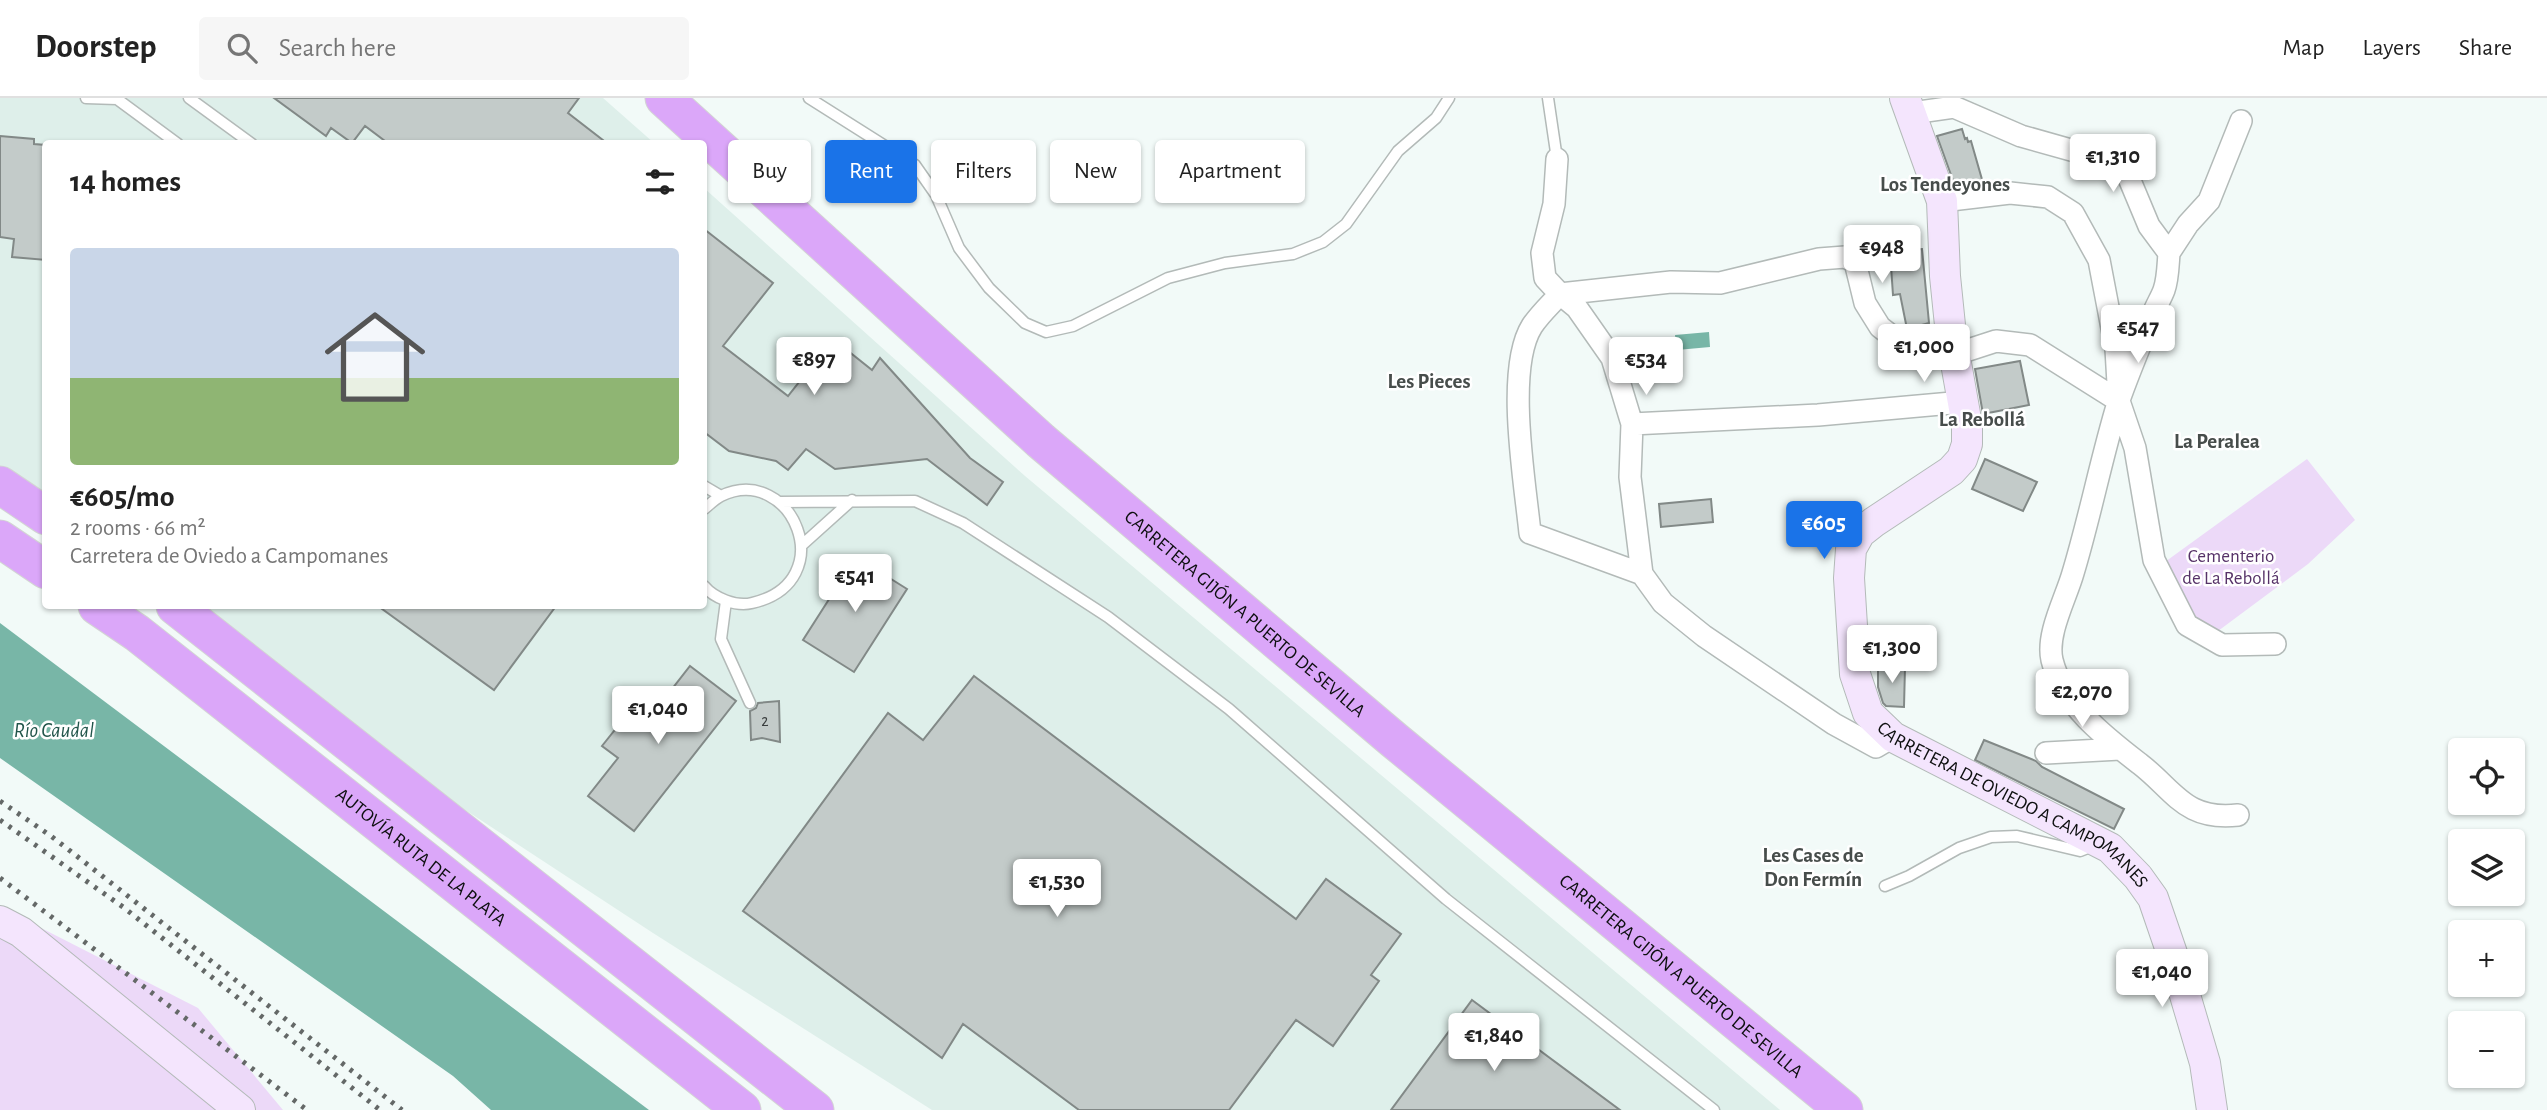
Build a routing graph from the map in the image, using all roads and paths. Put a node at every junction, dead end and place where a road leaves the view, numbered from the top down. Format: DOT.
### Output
graph roads {
  1 [pos="86,98"];
  2 [pos="189,98"];
  3 [pos="664,98"];
  4 [pos="809,98"];
  5 [pos="1450,98"];
  6 [pos="1548,98"];
  7 [pos="1908,105"];
  8 [pos="2241,121"];
  9 [pos="173,140"];
  10 [pos="247,140"];
  11 [pos="1557,159"];
  12 [pos="1942,201"];
  13 [pos="2169,253"];
  14 [pos="1560,293"];
  15 [pos="1956,354"];
  16 [pos="2119,401"];
  17 [pos="1963,402"];
  18 [pos="1632,424"];
  19 [pos="0,485"];
  20 [pos="707,488"];
  21 [pos="721,496"];
  22 [pos="852,500"];
  23 [pos="779,502"];
  24 [pos="707,507"];
  25 [pos="42,513"];
  26 [pos="0,539"];
  27 [pos="802,545"];
  28 [pos="42,567"];
  29 [pos="1642,574"];
  30 [pos="707,588"];
  31 [pos="726,601"];
  32 [pos="101,609"];
  33 [pos="179,609"];
  34 [pos="2275,644"];
  35 [pos="750,703"];
  36 [pos="1893,737"];
  37 [pos="2120,748"];
  38 [pos="2046,753"];
  39 [pos="2238,815"];
  40 [pos="2100,842"];
  41 [pos="1885,886"];
  42 [pos="0,920"];
  43 [pos="240,1110"];
  44 [pos="742,1110"];
  45 [pos="815,1110"];
  46 [pos="1714,1110"];
  47 [pos="1844,1110"];
  48 [pos="2213,1110"];
  1 -- 9 [label="lane"];
  2 -- 10 [label="lane"];
  3 -- 47 [label="highway, CARRETERA GIJÓN A PUERTO DE SEVILLA"];
  4 -- 5 [label="lane"];
  6 -- 11 [label="lane"];
  7 -- 12 [label="street, CARRETERA DE OVIEDO A CAMPOMANES"];
  7 -- 13 [label="street"];
  8 -- 13 [label="street"];
  11 -- 14 [label="street"];
  12 -- 15 [label="street, CARRETERA DE OVIEDO A CAMPOMANES"];
  12 -- 16 [label="street"];
  13 -- 16 [label="street"];
  14 -- 15 [label="street"];
  14 -- 18 [label="street"];
  14 -- 29 [label="street"];
  15 -- 16 [label="street"];
  15 -- 17 [label="street, CARRETERA DE OVIEDO A CAMPOMANES"];
  16 -- 34 [label="street"];
  16 -- 37 [label="street"];
  17 -- 18 [label="street"];
  17 -- 36 [label="street, CARRETERA DE OVIEDO A CAMPOMANES"];
  18 -- 29 [label="street"];
  19 -- 25 [label="highway"];
  20 -- 21 [label="lane"];
  21 -- 23 [label="lane"];
  21 -- 24 [label="lane"];
  22 -- 23 [label="lane"];
  22 -- 27 [label="lane"];
  22 -- 46 [label="lane"];
  23 -- 27 [label="lane"];
  26 -- 28 [label="highway"];
  27 -- 31 [label="lane"];
  29 -- 36 [label="street"];
  30 -- 31 [label="lane"];
  31 -- 35 [label="lane"];
  32 -- 44 [label="highway, AUTOVÍA RUTA DE LA PLATA"];
  33 -- 45 [label="highway"];
  36 -- 40 [label="street, CARRETERA DE OVIEDO A CAMPOMANES"];
  37 -- 38 [label="street"];
  37 -- 39 [label="street"];
  40 -- 41 [label="lane"];
  40 -- 48 [label="street, CARRETERA DE OVIEDO A CAMPOMANES"];
  42 -- 43 [label="street"];
}
